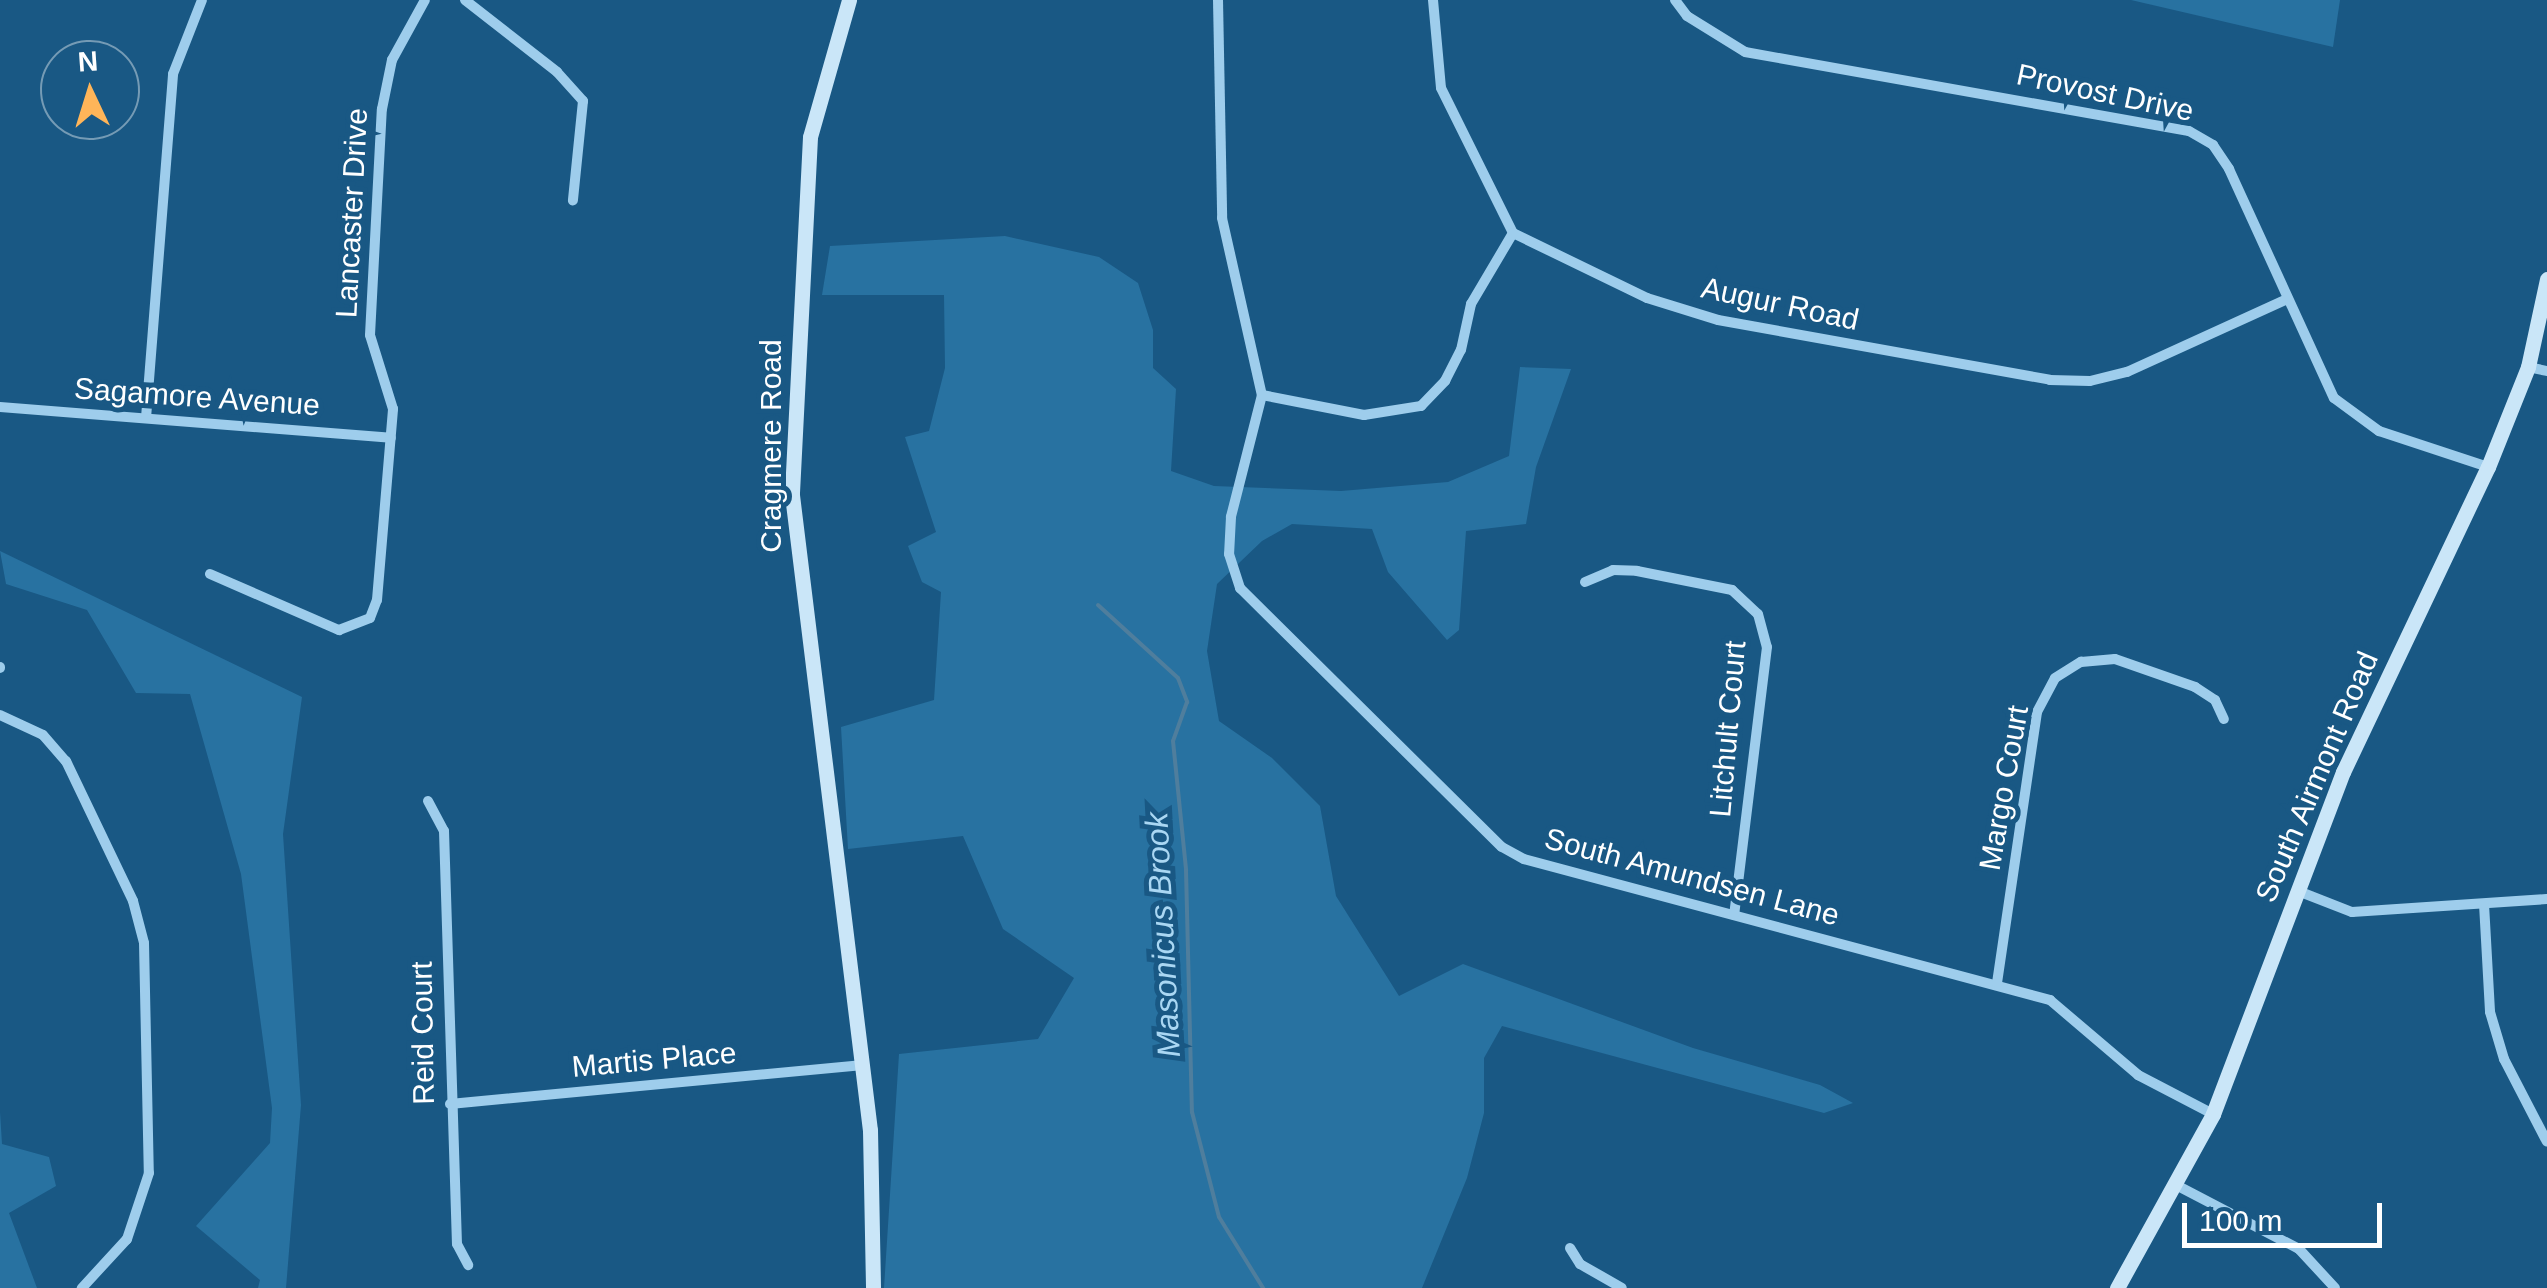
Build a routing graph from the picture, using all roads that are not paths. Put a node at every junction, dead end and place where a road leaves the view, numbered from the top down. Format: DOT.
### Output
graph roads {
  1 [pos="202,0"];
  2 [pos="425,0"];
  3 [pos="466,0"];
  4 [pos="849,0"];
  5 [pos="1218,0"];
  6 [pos="1433,0"];
  7 [pos="1675,0"];
  8 [pos="573,200"];
  9 [pos="1513,233"];
  10 [pos="2547,280"];
  11 [pos="2284,300"];
  12 [pos="2528,367"];
  13 [pos="2547,370"];
  14 [pos="1262,396"];
  15 [pos="0,407"];
  16 [pos="146,418"];
  17 [pos="391,438"];
  18 [pos="2488,467"];
  19 [pos="210,574"];
  20 [pos="1585,582"];
  21 [pos="0,715"];
  22 [pos="2224,719"];
  23 [pos="428,800"];
  24 [pos="2298,891"];
  25 [pos="2547,899"];
  26 [pos="2484,904"];
  27 [pos="1734,915"];
  28 [pos="1997,983"];
  29 [pos="864,1065"];
  30 [pos="450,1104"];
  31 [pos="2213,1114"];
  32 [pos="2547,1142"];
  33 [pos="2178,1186"];
  34 [pos="1570,1248"];
  35 [pos="468,1265"];
  36 [pos="82,1288"];
  37 [pos="873,1288"];
  38 [pos="1622,1288"];
  39 [pos="2116,1288"];
  40 [pos="2336,1288"];
  1 -- 16 [label="street"];
  2 -- 17 [label="street, Lancaster Drive"];
  3 -- 8 [label="street"];
  4 -- 29 [label="street, Cragmere Road"];
  5 -- 14 [label="street"];
  6 -- 9 [label="street"];
  7 -- 11 [label="street, Provost Drive"];
  9 -- 11 [label="street, Augur Road"];
  9 -- 14 [label="street"];
  10 -- 12 [label="street, South Airmont Road"];
  11 -- 18 [label="street, Provost Drive"];
  12 -- 13 [label="street"];
  12 -- 18 [label="street, South Airmont Road"];
  14 -- 27 [label="street, South Amundsen Lane"];
  15 -- 16 [label="street, Sagamore Avenue"];
  16 -- 17 [label="street, Sagamore Avenue"];
  17 -- 19 [label="street, Lancaster Drive"];
  18 -- 24 [label="street, South Airmont Road"];
  20 -- 27 [label="street, Litchult Court"];
  21 -- 36 [label="street"];
  22 -- 28 [label="street, Margo Court"];
  23 -- 30 [label="street, Reid Court"];
  24 -- 26 [label="street"];
  24 -- 31 [label="street, South Airmont Road"];
  25 -- 26 [label="street"];
  26 -- 32 [label="street"];
  27 -- 28 [label="street, South Amundsen Lane"];
  28 -- 31 [label="street, South Amundsen Lane"];
  29 -- 30 [label="street, Martis Place"];
  29 -- 37 [label="street, Cragmere Road"];
  30 -- 35 [label="street, Reid Court"];
  31 -- 33 [label="street, South Airmont Road"];
  33 -- 39 [label="street, South Airmont Road"];
  33 -- 40 [label="street"];
  34 -- 38 [label="street"];
}
